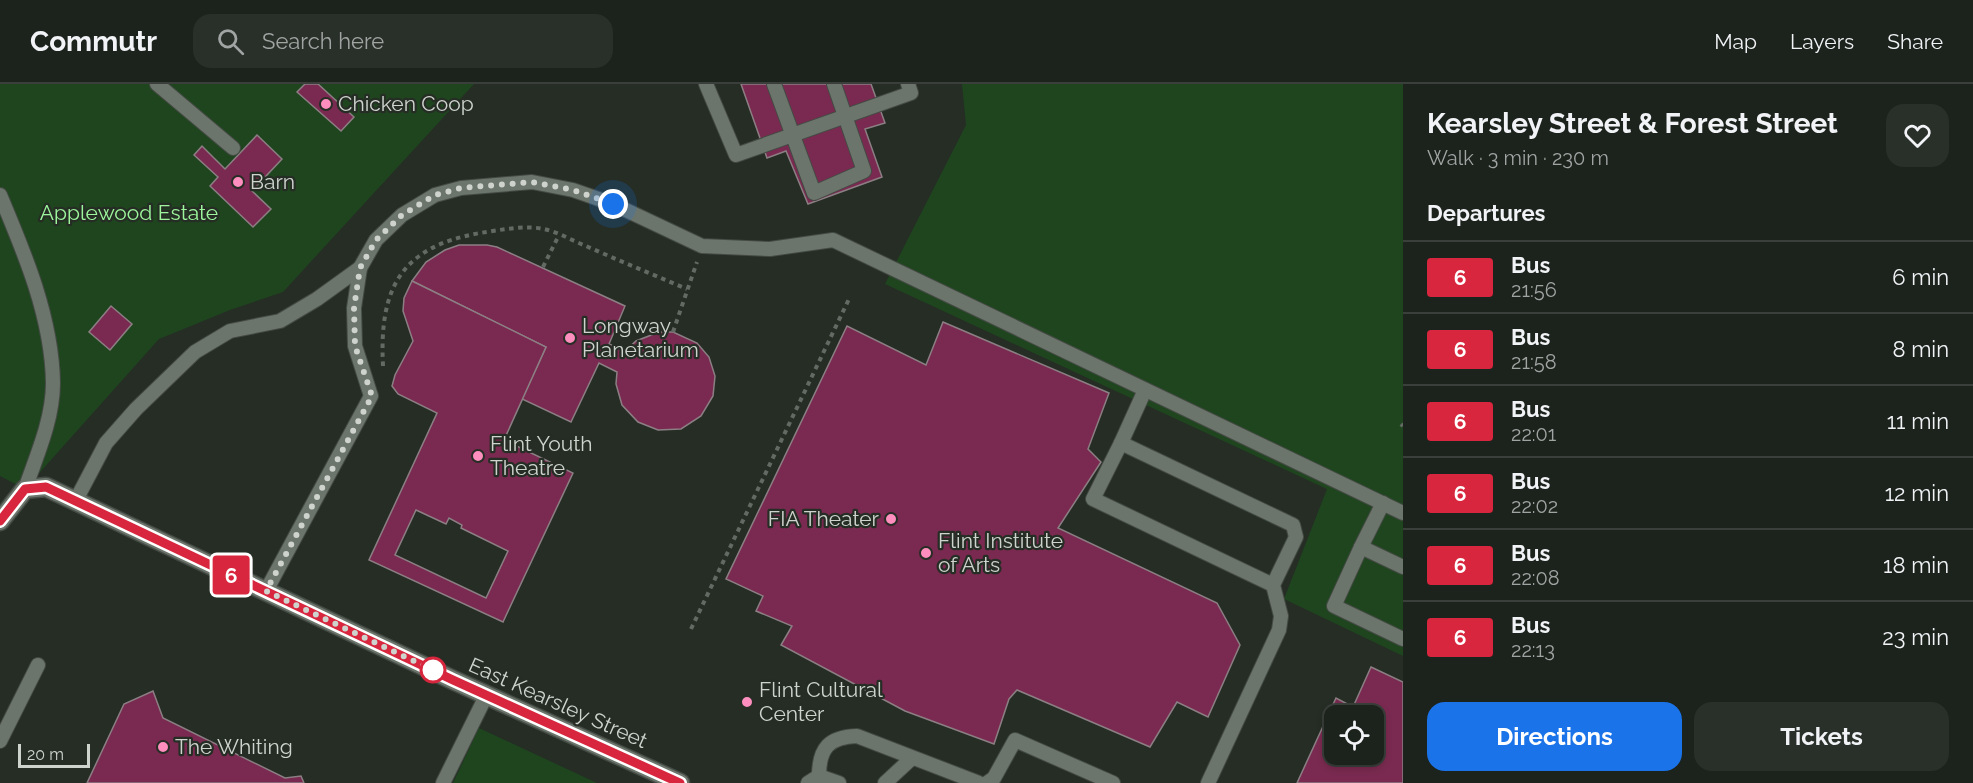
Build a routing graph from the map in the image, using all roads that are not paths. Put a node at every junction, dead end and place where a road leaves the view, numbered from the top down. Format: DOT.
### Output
graph roads {
  1 [pos="157,84"];
  2 [pos="706,84"];
  3 [pos="774,84"];
  4 [pos="834,84"];
  5 [pos="908,84"];
  6 [pos="845,116"];
  7 [pos="792,136"];
  8 [pos="232,148"];
  9 [pos="0,195"];
  10 [pos="360,268"];
  11 [pos="1145,390"];
  12 [pos="1121,443"];
  13 [pos="25,489"];
  14 [pos="76,500"];
  15 [pos="1383,503"];
  16 [pos="1403,513"];
  17 [pos="0,521"];
  18 [pos="1361,547"];
  19 [pos="1403,567"];
  20 [pos="1273,585"];
  21 [pos="266,591"];
  22 [pos="1403,639"];
  23 [pos="38,665"];
  24 [pos="487,694"];
  25 [pos="0,741"];
  26 [pos="912,758"];
  27 [pos="813,779"];
  28 [pos="672,781"];
  29 [pos="443,783"];
  30 [pos="838,783"];
  31 [pos="885,783"];
  32 [pos="979,783"];
  33 [pos="987,783"];
  34 [pos="1113,783"];
  35 [pos="1208,783"];
  1 -- 8 [label="lane"];
  2 -- 7 [label="lane"];
  3 -- 7 [label="lane"];
  4 -- 6 [label="lane"];
  5 -- 6 [label="lane"];
  6 -- 7 [label="lane"];
  6 -- 7 [label="lane"];
  9 -- 13 [label="lane"];
  10 -- 11 [label="lane"];
  10 -- 14 [label="lane"];
  10 -- 21 [label="lane"];
  11 -- 12 [label="lane"];
  11 -- 15 [label="lane"];
  12 -- 20 [label="lane"];
  12 -- 20 [label="lane"];
  13 -- 14 [label="street, East Kearsley Street"];
  13 -- 17 [label="street"];
  14 -- 21 [label="street, East Kearsley Street"];
  15 -- 16 [label="lane"];
  15 -- 18 [label="lane"];
  18 -- 19 [label="lane"];
  18 -- 22 [label="lane"];
  20 -- 35 [label="lane"];
  21 -- 24 [label="street, East Kearsley Street"];
  23 -- 25 [label="lane"];
  24 -- 28 [label="street, East Kearsley Street"];
  24 -- 29 [label="lane"];
  26 -- 27 [label="lane"];
  26 -- 31 [label="lane"];
  26 -- 32 [label="lane"];
  27 -- 30 [label="lane"];
  33 -- 34 [label="lane"];
}
